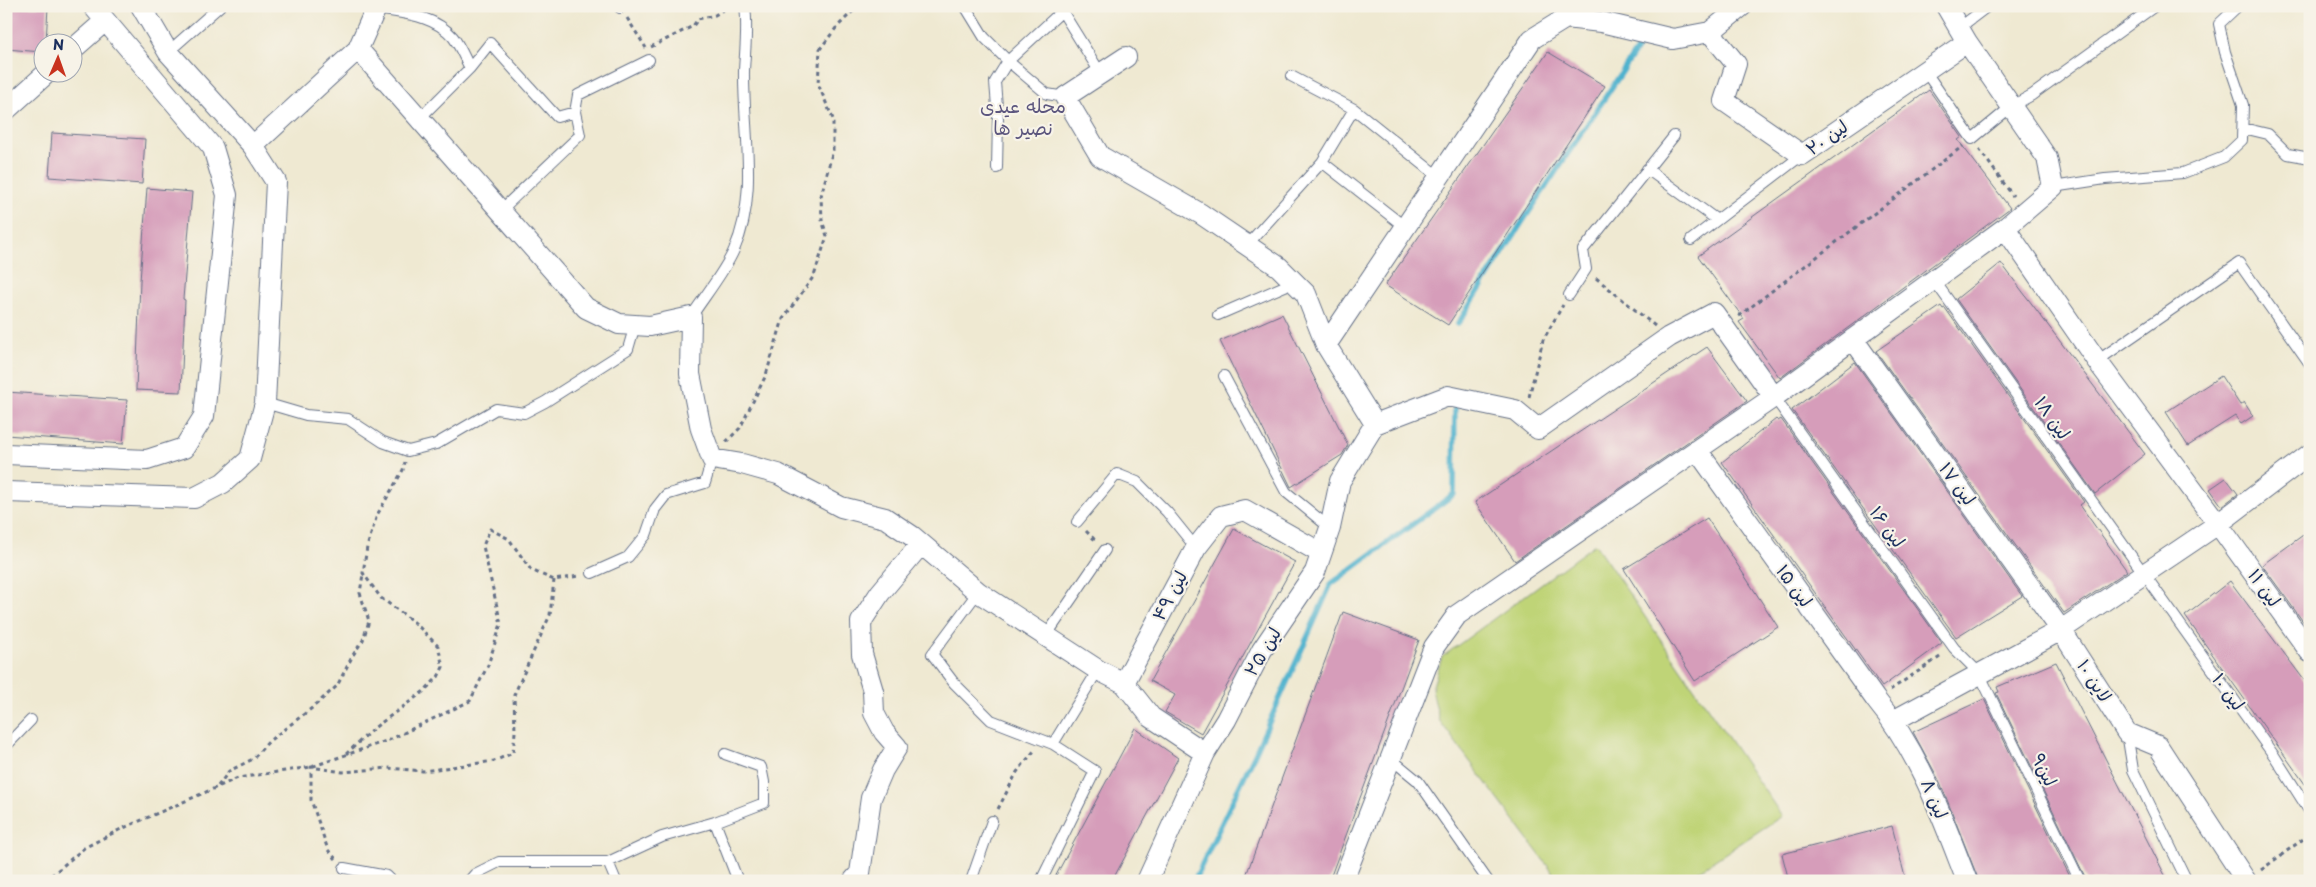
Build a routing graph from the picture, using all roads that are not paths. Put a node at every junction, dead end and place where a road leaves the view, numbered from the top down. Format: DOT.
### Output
graph roads {
  1 [pos="141,6"];
  2 [pos="220,6"];
  3 [pos="745,6"];
  4 [pos="964,6"];
  5 [pos="1742,6"];
  6 [pos="1946,6"];
  7 [pos="1988,6"];
  8 [pos="2155,6"];
  9 [pos="2238,6"];
  10 [pos="377,7"];
  11 [pos="1063,9"];
  12 [pos="99,14"];
  13 [pos="1710,32"];
  14 [pos="1963,35"];
  15 [pos="82,37"];
  16 [pos="358,49"];
  17 [pos="168,52"];
  18 [pos="1126,57"];
  19 [pos="649,60"];
  20 [pos="1008,61"];
  21 [pos="470,68"];
  22 [pos="1925,71"];
  23 [pos="1101,74"];
  24 [pos="1291,76"];
  25 [pos="37,82"];
  26 [pos="1066,97"];
  27 [pos="2012,106"];
  28 [pos="1354,109"];
  29 [pos="6,110"];
  30 [pos="576,112"];
  31 [pos="419,119"];
  32 [pos="2243,128"];
  33 [pos="1674,136"];
  34 [pos="253,146"];
  35 [pos="1802,155"];
  36 [pos="2310,158"];
  37 [pos="1322,162"];
  38 [pos="997,168"];
  39 [pos="1647,170"];
  40 [pos="1439,177"];
  41 [pos="2053,187"];
  42 [pos="500,211"];
  43 [pos="1717,220"];
  44 [pos="1405,227"];
  45 [pos="2005,228"];
  46 [pos="1691,240"];
  47 [pos="1247,245"];
  48 [pos="1934,280"];
  49 [pos="1294,282"];
  50 [pos="1569,295"];
  51 [pos="1218,315"];
  52 [pos="691,318"];
  53 [pos="635,325"];
  54 [pos="1853,339"];
  55 [pos="1326,344"];
  56 [pos="2097,361"];
  57 [pos="2310,364"];
  58 [pos="1224,376"];
  59 [pos="1774,397"];
  60 [pos="264,403"];
  61 [pos="1374,424"];
  62 [pos="1697,450"];
  63 [pos="6,454"];
  64 [pos="2310,454"];
  65 [pos="712,459"];
  66 [pos="6,492"];
  67 [pos="1077,522"];
  68 [pos="2218,524"];
  69 [pos="1330,528"];
  70 [pos="921,544"];
  71 [pos="1196,548"];
  72 [pos="1105,550"];
  73 [pos="1321,554"];
  74 [pos="592,573"];
  75 [pos="2144,574"];
  76 [pos="978,592"];
  77 [pos="2061,630"];
  78 [pos="1046,636"];
  79 [pos="2310,652"];
  80 [pos="1098,670"];
  81 [pos="1979,673"];
  82 [pos="1124,683"];
  83 [pos="31,720"];
  84 [pos="1893,721"];
  85 [pos="2127,733"];
  86 [pos="1053,744"];
  87 [pos="6,746"];
  88 [pos="1205,753"];
  89 [pos="725,754"];
  90 [pos="1390,758"];
  91 [pos="2310,812"];
  92 [pos="992,820"];
  93 [pos="715,822"];
  94 [pos="608,862"];
  95 [pos="344,868"];
  96 [pos="392,881"];
  97 [pos="469,881"];
  98 [pos="616,881"];
  99 [pos="738,881"];
  100 [pos="853,881"];
  101 [pos="971,881"];
  102 [pos="1041,881"];
  103 [pos="1147,881"];
  104 [pos="1343,881"];
  105 [pos="1488,881"];
  106 [pos="1967,881"];
  107 [pos="2080,881"];
  108 [pos="2187,881"];
  109 [pos="2246,881"];
  1 -- 17 [label="street"];
  2 -- 17 [label="lane"];
  3 -- 52 [label="lane"];
  4 -- 20 [label="lane"];
  5 -- 13 [label="street"];
  6 -- 14 [label="street"];
  7 -- 14 [label="lane"];
  8 -- 27 [label="lane"];
  9 -- 32 [label="lane"];
  10 -- 16 [label="street"];
  10 -- 21 [label="lane"];
  11 -- 20 [label="lane"];
  11 -- 23 [label="lane"];
  12 -- 15 [label="street"];
  12 -- 63 [label="street"];
  13 -- 35 [label="street"];
  13 -- 40 [label="street"];
  14 -- 22 [label="street, لین ۲۰"];
  14 -- 27 [label="street"];
  16 -- 31 [label="street"];
  16 -- 34 [label="street"];
  17 -- 34 [label="street"];
  18 -- 23 [label="street"];
  19 -- 30 [label="lane"];
  20 -- 26 [label="lane"];
  20 -- 38 [label="lane"];
  21 -- 30 [label="lane"];
  21 -- 31 [label="lane"];
  22 -- 27 [label="lane"];
  22 -- 35 [label="street, لین ۲۰"];
  23 -- 26 [label="street"];
  24 -- 28 [label="lane"];
  25 -- 29 [label="street"];
  26 -- 47 [label="street"];
  27 -- 41 [label="street"];
  28 -- 37 [label="lane"];
  28 -- 40 [label="lane"];
  30 -- 42 [label="lane"];
  31 -- 42 [label="street"];
  32 -- 36 [label="lane"];
  32 -- 41 [label="lane"];
  33 -- 39 [label="lane"];
  34 -- 60 [label="street"];
  35 -- 43 [label="lane, لین ۲۰"];
  37 -- 44 [label="lane"];
  37 -- 47 [label="lane"];
  39 -- 43 [label="lane"];
  39 -- 50 [label="lane"];
  40 -- 44 [label="street"];
  41 -- 45 [label="street"];
  42 -- 53 [label="street"];
  43 -- 46 [label="lane, لین ۲۰"];
  44 -- 55 [label="street"];
  45 -- 48 [label="street"];
  45 -- 56 [label="street, لین ۱۱"];
  47 -- 49 [label="street"];
  48 -- 54 [label="street"];
  48 -- 75 [label="lane, لین ۱۸"];
  49 -- 51 [label="lane"];
  49 -- 55 [label="street"];
  52 -- 53 [label="street"];
  52 -- 65 [label="street"];
  53 -- 60 [label="lane"];
  54 -- 59 [label="street"];
  54 -- 77 [label="street, لین ۱۷"];
  55 -- 61 [label="street"];
  56 -- 57 [label="lane"];
  56 -- 68 [label="street, لین ۱۱"];
  58 -- 69 [label="lane"];
  59 -- 61 [label="street"];
  59 -- 62 [label="street"];
  59 -- 81 [label="lane, لین ۱۶"];
  60 -- 66 [label="street"];
  61 -- 69 [label="street, لین ۲۵"];
  62 -- 84 [label="street, لین ۱۵"];
  62 -- 90 [label="street"];
  64 -- 68 [label="street"];
  65 -- 70 [label="street"];
  65 -- 74 [label="lane"];
  67 -- 71 [label="lane"];
  68 -- 75 [label="street"];
  68 -- 79 [label="street, لین ۱۱"];
  69 -- 73 [label="street, لین ۲۵"];
  70 -- 76 [label="street"];
  70 -- 100 [label="street"];
  71 -- 73 [label="street, لین ۴۹"];
  71 -- 82 [label="street, لین ۴۹"];
  72 -- 78 [label="lane"];
  73 -- 88 [label="street, لین ۲۵"];
  75 -- 77 [label="street"];
  75 -- 91 [label="lane, لین ۱۰"];
  76 -- 78 [label="street"];
  76 -- 86 [label="lane"];
  77 -- 81 [label="street"];
  77 -- 85 [label="street, لاین ۱۰"];
  78 -- 80 [label="street"];
  80 -- 82 [label="street"];
  80 -- 86 [label="lane"];
  81 -- 84 [label="street"];
  81 -- 107 [label="lane, لین۹"];
  82 -- 88 [label="street"];
  83 -- 87 [label="lane"];
  84 -- 106 [label="street, لین ۸"];
  85 -- 108 [label="lane"];
  85 -- 109 [label="street"];
  86 -- 102 [label="lane"];
  88 -- 103 [label="street, لین ۲۵"];
  89 -- 93 [label="lane"];
  90 -- 104 [label="street"];
  90 -- 105 [label="lane"];
  92 -- 101 [label="lane"];
  93 -- 94 [label="lane"];
  93 -- 99 [label="lane"];
  94 -- 97 [label="lane"];
  94 -- 98 [label="lane"];
  95 -- 96 [label="lane"];
}
